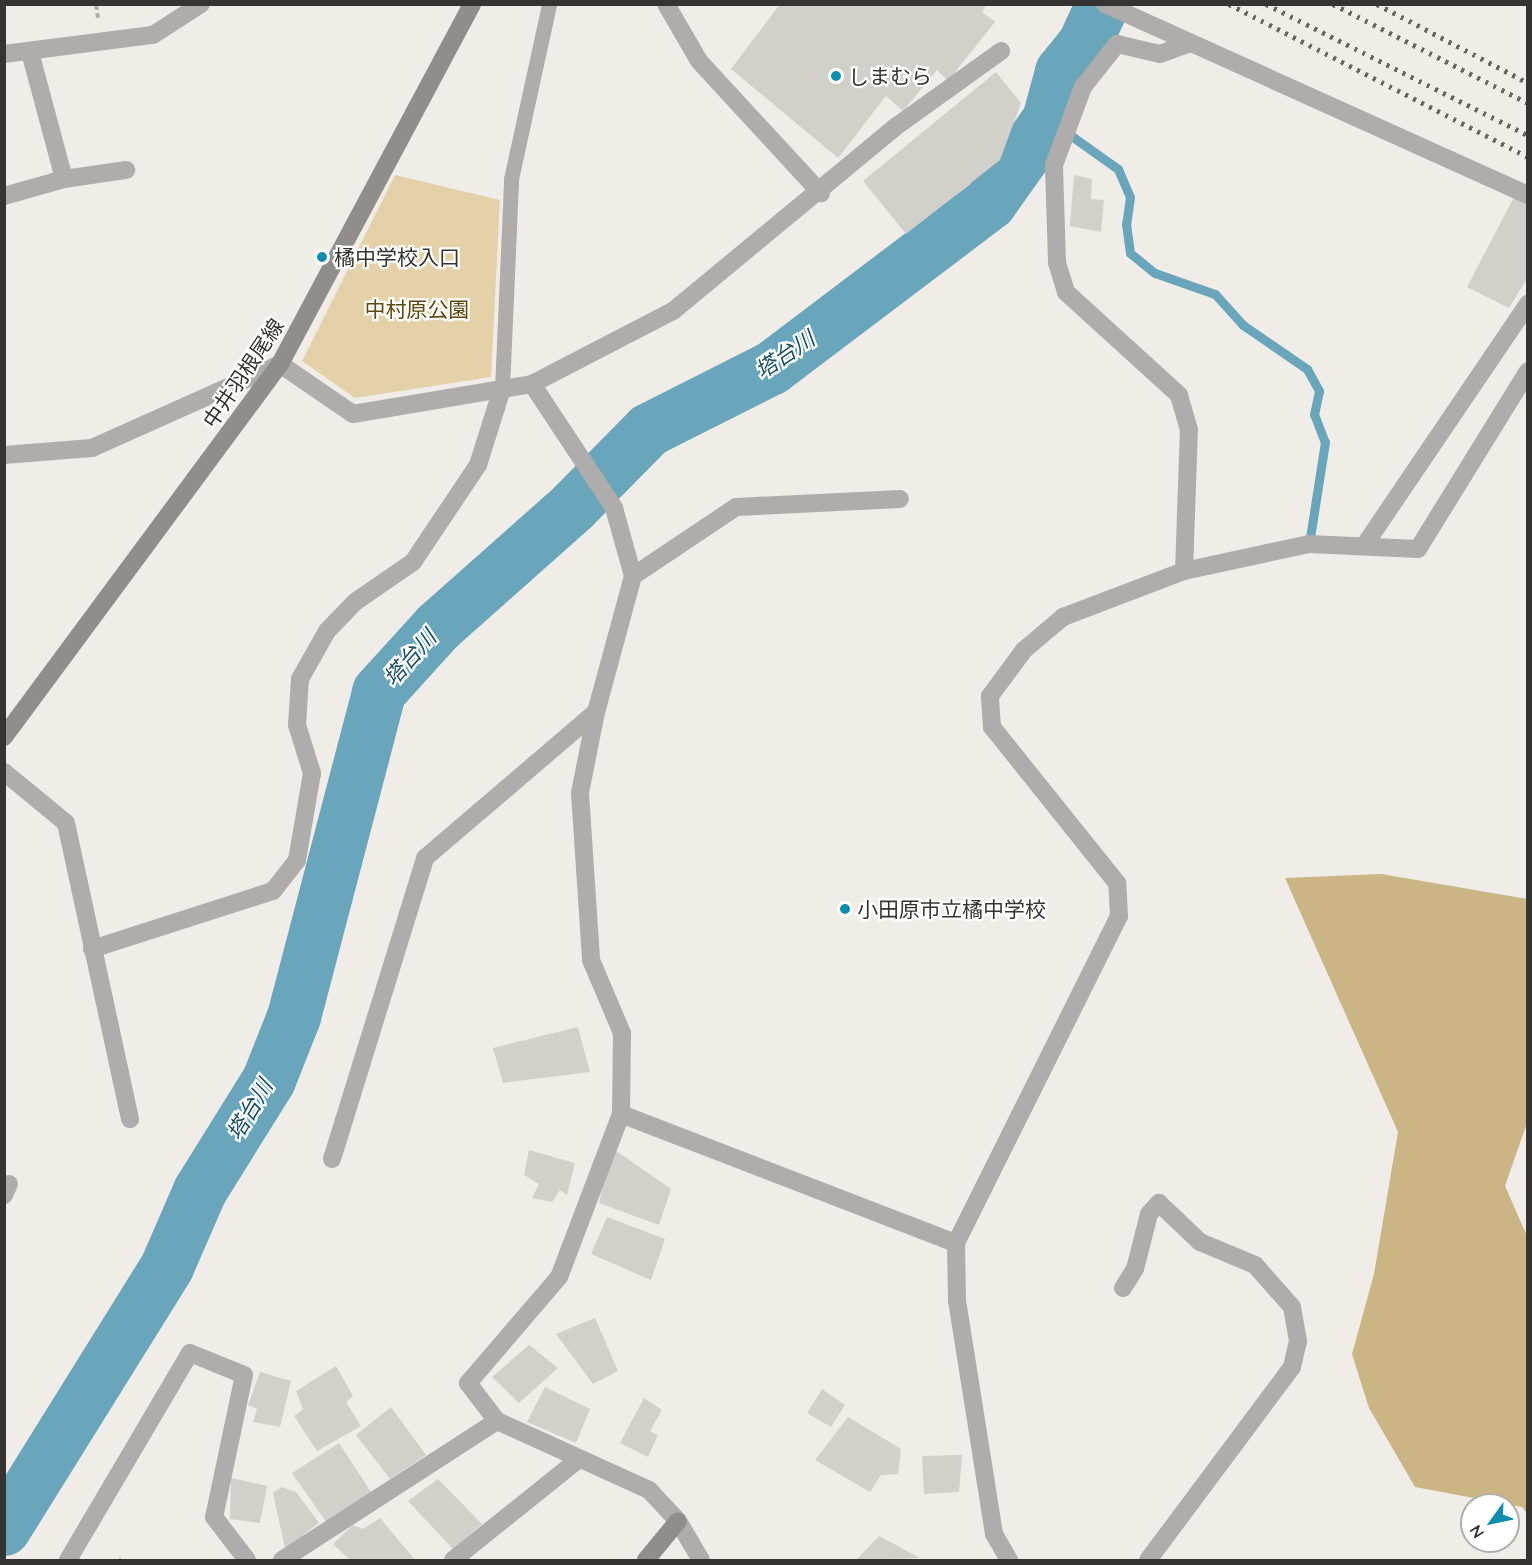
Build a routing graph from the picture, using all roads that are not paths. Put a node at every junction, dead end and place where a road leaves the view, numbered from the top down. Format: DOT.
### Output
graph roads {
  1 [pos="201,4"];
  2 [pos="472,4"];
  3 [pos="549,4"];
  4 [pos="666,4"];
  5 [pos="1105,4"];
  6 [pos="1188,44"];
  7 [pos="1001,51"];
  8 [pos="30,52"];
  9 [pos="4,54"];
  10 [pos="126,170"];
  11 [pos="64,179"];
  12 [pos="821,193"];
  13 [pos="1527,195"];
  14 [pos="4,196"];
  15 [pos="1527,304"];
  16 [pos="280,364"];
  17 [pos="1527,371"];
  18 [pos="532,384"];
  19 [pos="502,389"];
  20 [pos="4,455"];
  21 [pos="900,499"];
  22 [pos="1366,543"];
  23 [pos="1184,571"];
  24 [pos="633,576"];
  25 [pos="596,712"];
  26 [pos="4,737"];
  27 [pos="4,772"];
  28 [pos="92,949"];
  29 [pos="621,1114"];
  30 [pos="130,1119"];
  31 [pos="332,1159"];
  32 [pos="956,1243"];
  33 [pos="1123,1288"];
  34 [pos="497,1421"];
  35 [pos="579,1459"];
  36 [pos="678,1521"];
  37 [pos="68,1560"];
  38 [pos="247,1560"];
  39 [pos="282,1560"];
  40 [pos="453,1560"];
  41 [pos="646,1560"];
  42 [pos="701,1560"];
  43 [pos="1010,1560"];
  44 [pos="1148,1560"];
  1 -- 8 [label="street"];
  2 -- 16 [label="main road, 中井羽根尾線"];
  3 -- 19 [label="lane"];
  4 -- 12 [label="street"];
  5 -- 6 [label="street"];
  6 -- 13 [label="street"];
  6 -- 23 [label="street"];
  7 -- 12 [label="street"];
  8 -- 9 [label="street"];
  8 -- 11 [label="street"];
  10 -- 11 [label="street"];
  11 -- 14 [label="street"];
  12 -- 18 [label="street"];
  15 -- 22 [label="street"];
  16 -- 19 [label="street"];
  16 -- 20 [label="street"];
  16 -- 26 [label="main road, 中井羽根尾線"];
  17 -- 22 [label="street"];
  18 -- 19 [label="street"];
  18 -- 24 [label="street"];
  19 -- 28 [label="street"];
  21 -- 24 [label="street"];
  22 -- 23 [label="street"];
  23 -- 32 [label="street"];
  24 -- 25 [label="street"];
  25 -- 29 [label="street"];
  25 -- 31 [label="street"];
  27 -- 28 [label="street"];
  28 -- 30 [label="street"];
  29 -- 32 [label="street"];
  29 -- 34 [label="street"];
  32 -- 43 [label="street"];
  33 -- 44 [label="street"];
  34 -- 35 [label="street"];
  34 -- 39 [label="street"];
  35 -- 36 [label="street"];
  35 -- 40 [label="street"];
  36 -- 41 [label="main road"];
  36 -- 42 [label="street"];
  37 -- 38 [label="street"];
}
